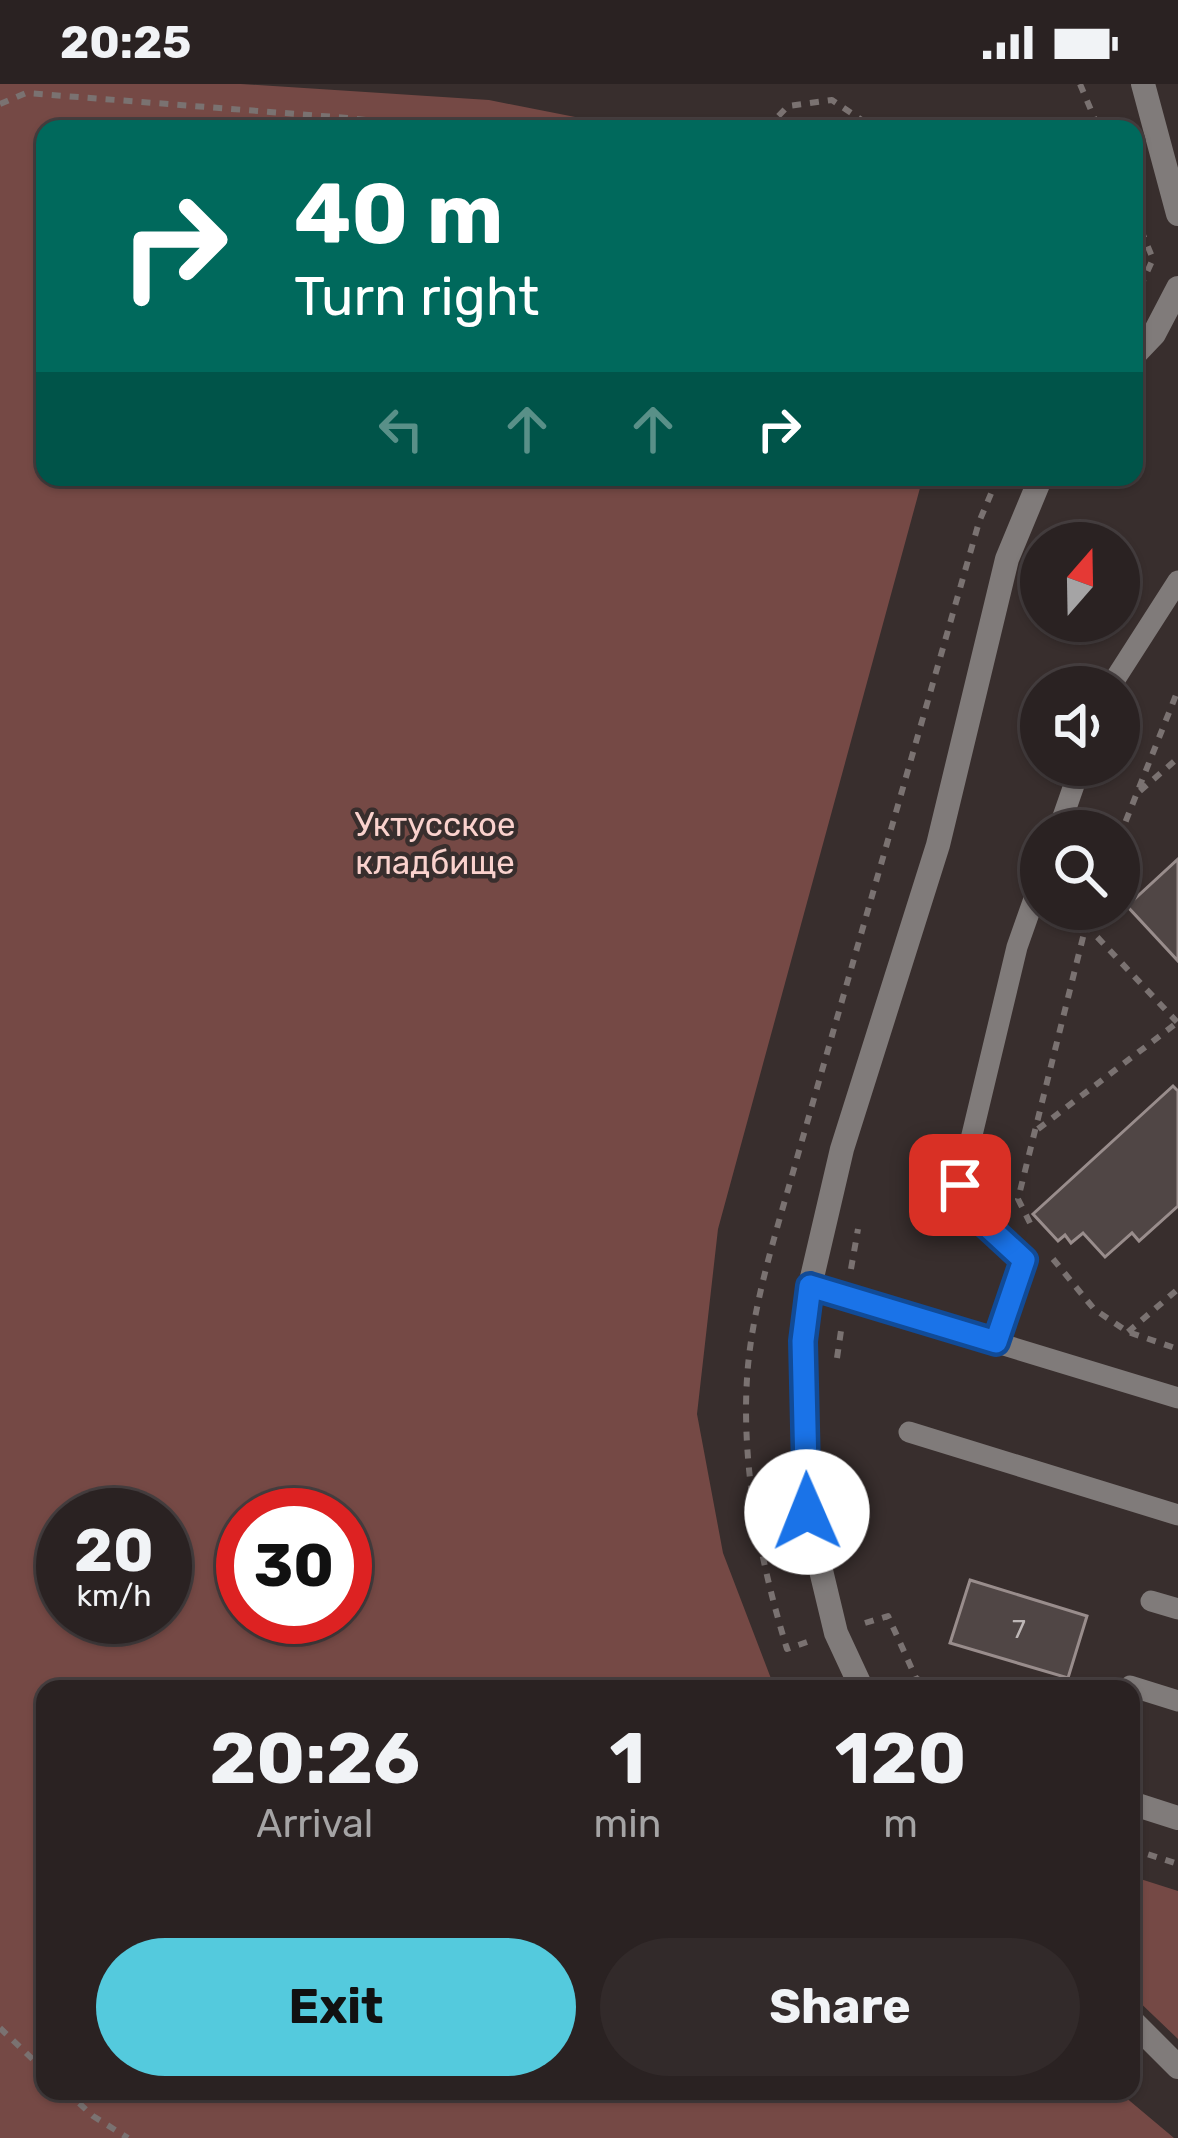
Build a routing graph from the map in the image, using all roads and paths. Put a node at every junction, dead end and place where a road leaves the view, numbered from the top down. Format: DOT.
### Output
graph roads {
  1 [pos="1080,84"];
  2 [pos="1143,84"];
  3 [pos="0,104"];
  4 [pos="365,120"];
  5 [pos="775,120"];
  6 [pos="862,120"];
  7 [pos="1095,120"];
  8 [pos="1178,214"];
  9 [pos="1143,235"];
  10 [pos="1143,283"];
  11 [pos="1178,288"];
  12 [pos="1143,346"];
  13 [pos="989,486"];
  14 [pos="1037,486"];
  15 [pos="991,493"];
  16 [pos="1178,581"];
  17 [pos="1123,666"];
  18 [pos="1178,690"];
  19 [pos="1178,758"];
  20 [pos="1137,793"];
  21 [pos="1130,810"];
  22 [pos="1023,930"];
  23 [pos="1083,930"];
  24 [pos="1092,930"];
  25 [pos="1178,1022"];
  26 [pos="1036,1130"];
  27 [pos="861,1215"];
  28 [pos="1032,1228"];
  29 [pos="1048,1253"];
  30 [pos="810,1286"];
  31 [pos="1178,1289"];
  32 [pos="846,1297"];
  33 [pos="1128,1332"];
  34 [pos="996,1342"];
  35 [pos="1178,1349"];
  36 [pos="838,1374"];
  37 [pos="1178,1398"];
  38 [pos="909,1432"];
  39 [pos="1178,1515"];
  40 [pos="1151,1601"];
  41 [pos="1178,1609"];
  42 [pos="858,1680"];
  43 [pos="1140,1689"];
  44 [pos="1178,1701"];
  45 [pos="1140,1806"];
  46 [pos="1178,1819"];
  47 [pos="1140,1852"];
  48 [pos="1178,1864"];
  49 [pos="0,2028"];
  50 [pos="1140,2029"];
  51 [pos="36,2062"];
  52 [pos="1178,2067"];
  53 [pos="76,2100"];
  54 [pos="128,2138"];
  1 -- 7 [label="path"];
  2 -- 8 [label="street"];
  3 -- 4 [label="path"];
  5 -- 6 [label="path"];
  9 -- 10 [label="path"];
  11 -- 12 [label="street"];
  13 -- 15 [label="path"];
  14 -- 30 [label="street"];
  16 -- 17 [label="lane"];
  18 -- 20 [label="path"];
  19 -- 20 [label="path"];
  20 -- 21 [label="path"];
  22 -- 34 [label="lane"];
  23 -- 26 [label="path"];
  24 -- 25 [label="path"];
  25 -- 26 [label="path"];
  26 -- 28 [label="path"];
  27 -- 32 [label="path"];
  29 -- 33 [label="path"];
  30 -- 32 [label="lane"];
  30 -- 42 [label="street"];
  31 -- 33 [label="path"];
  32 -- 34 [label="lane"];
  32 -- 36 [label="path"];
  33 -- 35 [label="path"];
  34 -- 37 [label="lane"];
  38 -- 39 [label="lane"];
  40 -- 41 [label="lane"];
  43 -- 44 [label="lane"];
  45 -- 46 [label="street"];
  47 -- 48 [label="path"];
  49 -- 51 [label="path"];
  50 -- 52 [label="street"];
  53 -- 54 [label="path"];
}
